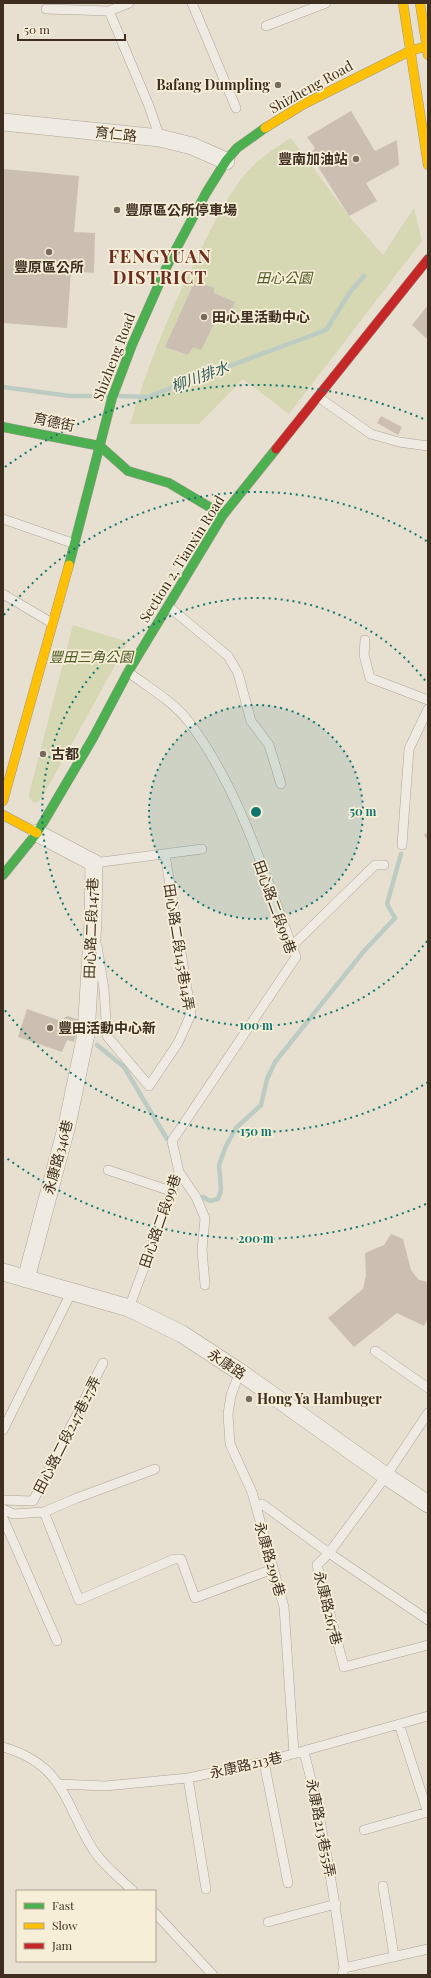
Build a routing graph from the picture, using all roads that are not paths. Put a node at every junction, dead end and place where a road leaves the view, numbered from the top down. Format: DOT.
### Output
graph roads {
  1 [pos="129,3"];
  2 [pos="192,3"];
  3 [pos="326,3"];
  4 [pos="403,3"];
  5 [pos="420,3"];
  6 [pos="46,8"];
  7 [pos="109,11"];
  8 [pos="266,26"];
  9 [pos="427,50"];
  10 [pos="410,51"];
  11 [pos="236,108"];
  12 [pos="3,122"];
  13 [pos="160,138"];
  14 [pos="226,161"];
  15 [pos="428,165"];
  16 [pos="428,259"];
  17 [pos="318,397"];
  18 [pos="3,427"];
  19 [pos="100,446"];
  20 [pos="428,446"];
  21 [pos="223,515"];
  22 [pos="3,519"];
  23 [pos="75,544"];
  24 [pos="3,594"];
  25 [pos="168,606"];
  26 [pos="52,623"];
  27 [pos="366,640"];
  28 [pos="128,672"];
  29 [pos="428,700"];
  30 [pos="428,709"];
  31 [pos="281,784"];
  32 [pos="3,802"];
  33 [pos="3,815"];
  34 [pos="37,833"];
  35 [pos="402,845"];
  36 [pos="202,849"];
  37 [pos="165,854"];
  38 [pos="94,863"];
  39 [pos="384,865"];
  40 [pos="3,875"];
  41 [pos="93,921"];
  42 [pos="292,946"];
  43 [pos="86,1034"];
  44 [pos="108,1170"];
  45 [pos="179,1172"];
  46 [pos="171,1191"];
  47 [pos="3,1272"];
  48 [pos="26,1279"];
  49 [pos="205,1285"];
  50 [pos="72,1291"];
  51 [pos="129,1308"];
  52 [pos="375,1351"];
  53 [pos="103,1363"];
  54 [pos="240,1372"];
  55 [pos="428,1388"];
  56 [pos="428,1413"];
  57 [pos="3,1430"];
  58 [pos="155,1469"];
  59 [pos="386,1476"];
  60 [pos="3,1500"];
  61 [pos="262,1504"];
  62 [pos="428,1504"];
  63 [pos="3,1509"];
  64 [pos="44,1512"];
  65 [pos="3,1518"];
  66 [pos="329,1553"];
  67 [pos="273,1569"];
  68 [pos="428,1620"];
  69 [pos="57,1641"];
  70 [pos="428,1645"];
  71 [pos="428,1716"];
  72 [pos="400,1724"];
  73 [pos="3,1747"];
  74 [pos="304,1752"];
  75 [pos="294,1754"];
  76 [pos="264,1762"];
  77 [pos="188,1778"];
  78 [pos="59,1784"];
  79 [pos="428,1813"];
  80 [pos="364,1830"];
  81 [pos="288,1884"];
  82 [pos="383,1886"];
  83 [pos="206,1889"];
  84 [pos="132,1890"];
  85 [pos="336,1904"];
  86 [pos="156,1914"];
  87 [pos="268,1922"];
  88 [pos="428,1949"];
  89 [pos="394,1956"];
  90 [pos="343,1971"];
  91 [pos="213,1975"];
  1 -- 7 [label="lane"];
  2 -- 11 [label="lane"];
  3 -- 8 [label="lane"];
  4 -- 10 [label="street"];
  5 -- 9 [label="street"];
  6 -- 7 [label="lane"];
  7 -- 13 [label="lane"];
  9 -- 10 [label="street, Shizheng Road"];
  10 -- 14 [label="street, Shizheng Road"];
  10 -- 15 [label="street"];
  12 -- 13 [label="street, 育仁路"];
  13 -- 14 [label="street, 育仁路"];
  14 -- 19 [label="street, Shizheng Road"];
  16 -- 17 [label="street, Section 2, Tianxin Road"];
  17 -- 20 [label="lane"];
  17 -- 21 [label="street, Section 2, Tianxin Road"];
  18 -- 19 [label="street, 育德街"];
  19 -- 21 [label="street"];
  19 -- 23 [label="street, Shizheng Road"];
  21 -- 25 [label="street, Section 2, Tianxin Road"];
  22 -- 23 [label="lane"];
  23 -- 26 [label="street, Shizheng Road"];
  24 -- 26 [label="lane"];
  25 -- 28 [label="street, Section 2, Tianxin Road"];
  25 -- 31 [label="lane"];
  26 -- 32 [label="street, Shizheng Road"];
  27 -- 29 [label="lane"];
  28 -- 34 [label="street, Section 2, Tianxin Road"];
  28 -- 42 [label="lane, 田心路二段99巷"];
  30 -- 35 [label="lane"];
  33 -- 34 [label="street"];
  34 -- 38 [label="street, 田心路二段147巷"];
  34 -- 40 [label="street, Section 2, Tianxin Road"];
  36 -- 37 [label="lane"];
  37 -- 38 [label="lane"];
  37 -- 41 [label="lane, 田心路二段145巷14弄"];
  38 -- 41 [label="street, 田心路二段147巷"];
  39 -- 42 [label="lane"];
  41 -- 43 [label="street, 田心路二段147巷"];
  42 -- 45 [label="lane, 田心路二段99巷"];
  43 -- 48 [label="street, 永康路346巷"];
  44 -- 46 [label="lane"];
  45 -- 46 [label="lane, 田心路二段99巷"];
  45 -- 49 [label="lane"];
  46 -- 51 [label="lane, 田心路二段99巷"];
  47 -- 48 [label="street, 永康路"];
  48 -- 50 [label="street, 永康路"];
  50 -- 51 [label="street, 永康路"];
  50 -- 57 [label="lane"];
  51 -- 54 [label="street, 永康路"];
  52 -- 55 [label="lane"];
  53 -- 60 [label="lane, 田心路二段247巷27弄"];
  54 -- 59 [label="street, 永康路"];
  54 -- 67 [label="lane, 永康路299巷"];
  56 -- 59 [label="lane, 永康路267巷"];
  58 -- 64 [label="lane"];
  59 -- 62 [label="street, 永康路"];
  59 -- 66 [label="lane, 永康路267巷"];
  61 -- 66 [label="lane"];
  63 -- 64 [label="lane"];
  64 -- 67 [label="lane"];
  65 -- 69 [label="lane"];
  66 -- 68 [label="lane"];
  66 -- 70 [label="lane, 永康路267巷"];
  67 -- 75 [label="lane, 永康路299巷"];
  71 -- 72 [label="lane, 永康路213巷"];
  72 -- 74 [label="lane, 永康路213巷"];
  72 -- 79 [label="lane"];
  73 -- 78 [label="lane"];
  74 -- 75 [label="lane, 永康路213巷"];
  74 -- 85 [label="lane, 永康路213巷55弄"];
  75 -- 76 [label="lane, 永康路213巷"];
  76 -- 77 [label="lane, 永康路213巷"];
  76 -- 81 [label="lane"];
  77 -- 78 [label="lane, 永康路213巷"];
  77 -- 83 [label="lane"];
  78 -- 84 [label="lane"];
  79 -- 80 [label="lane"];
  82 -- 89 [label="lane"];
  85 -- 87 [label="lane"];
  85 -- 90 [label="lane, 永康路213巷55弄"];
  86 -- 91 [label="lane"];
  88 -- 89 [label="lane, 永康路213巷55弄"];
  89 -- 90 [label="lane, 永康路213巷55弄"];
}
